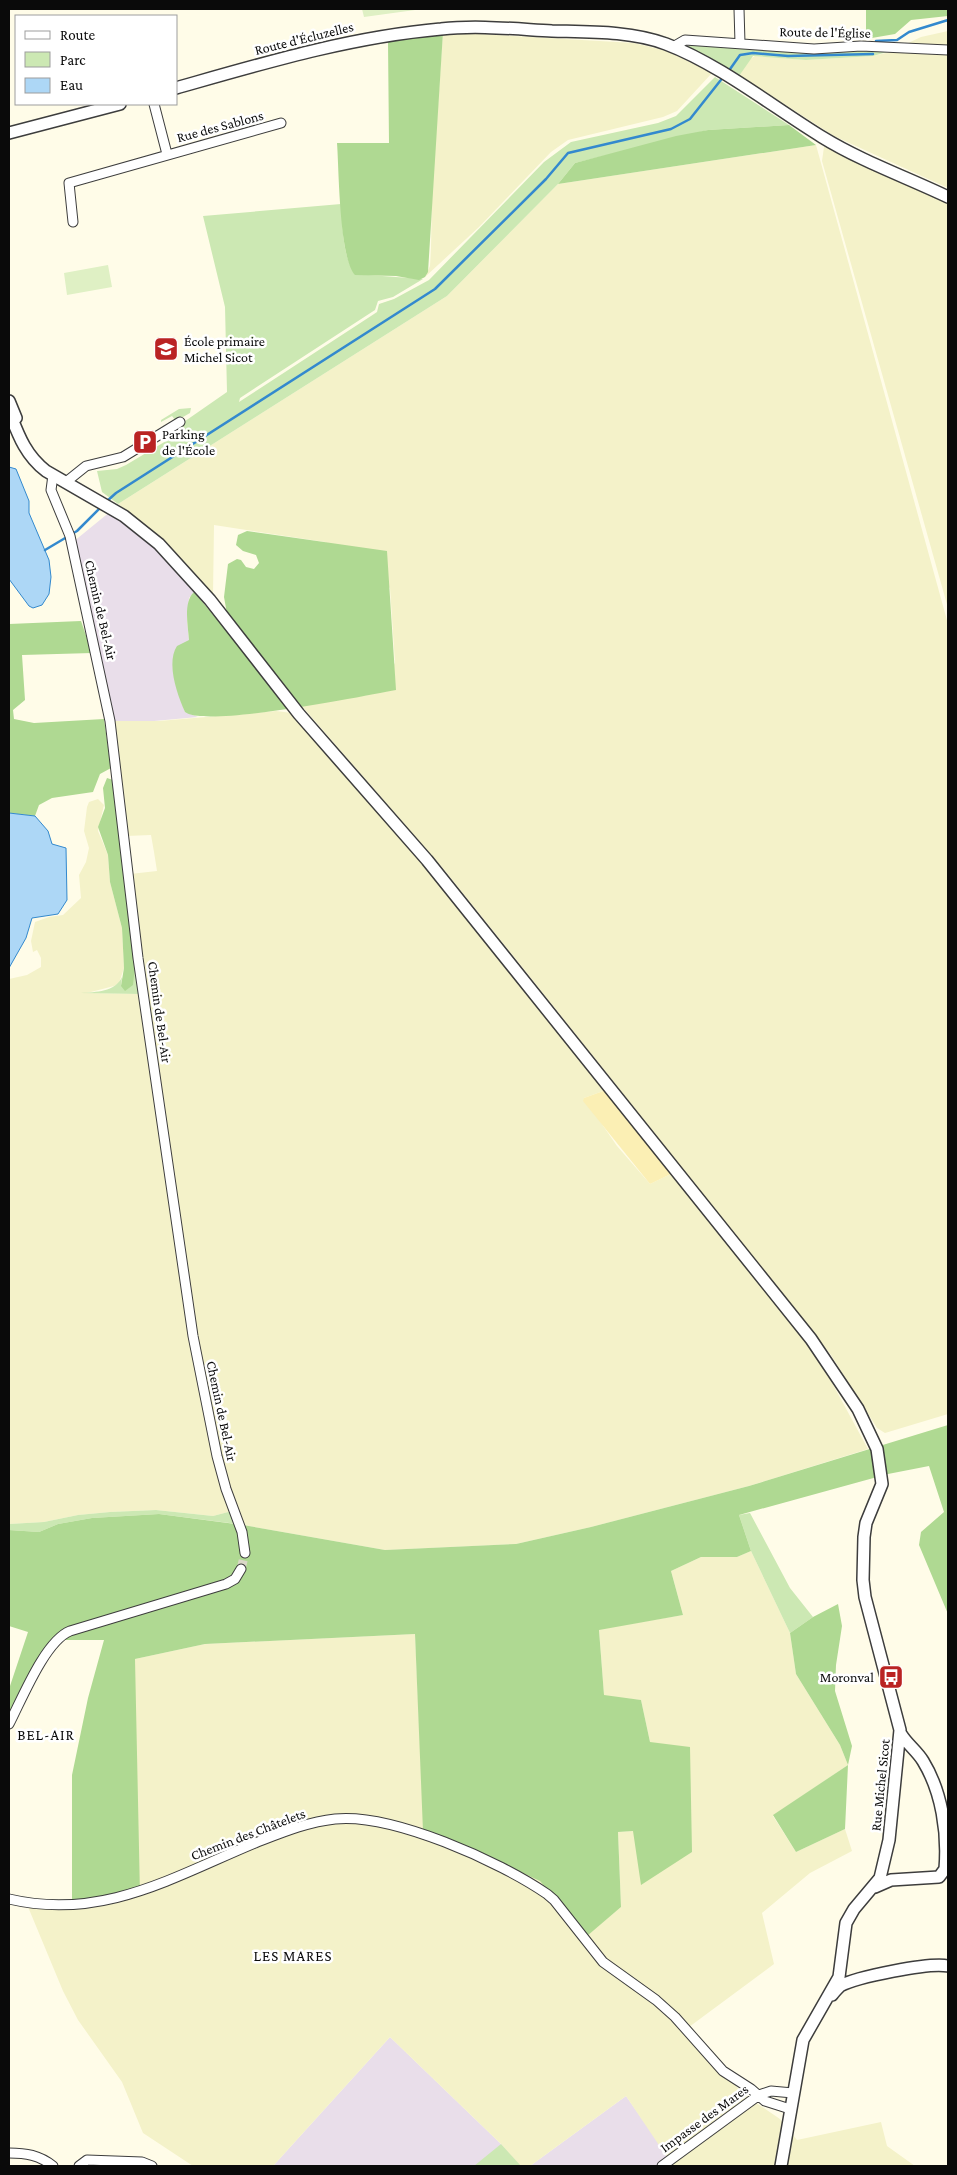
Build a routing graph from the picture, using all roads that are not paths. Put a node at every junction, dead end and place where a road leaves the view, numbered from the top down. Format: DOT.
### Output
graph roads {
  1 [pos="739,9"];
  2 [pos="740,43"];
  3 [pos="673,47"];
  4 [pos="948,50"];
  5 [pos="178,87"];
  6 [pos="116,105"];
  7 [pos="154,105"];
  8 [pos="281,123"];
  9 [pos="9,134"];
  10 [pos="167,154"];
  11 [pos="948,197"];
  12 [pos="73,222"];
  13 [pos="9,401"];
  14 [pos="9,411"];
  15 [pos="180,422"];
  16 [pos="53,475"];
  17 [pos="66,482"];
  18 [pos="245,1553"];
  19 [pos="242,1570"];
  20 [pos="9,1724"];
  21 [pos="901,1734"];
  22 [pos="875,1887"];
  23 [pos="9,1899"];
  24 [pos="948,1966"];
  25 [pos="843,1979"];
  26 [pos="793,2093"];
  27 [pos="759,2095"];
  28 [pos="790,2108"];
  29 [pos="9,2154"];
  30 [pos="53,2166"];
  31 [pos="79,2166"];
  32 [pos="152,2166"];
  33 [pos="662,2166"];
  34 [pos="781,2166"];
  1 -- 2 [label="street"];
  2 -- 3 [label="street, Route de l'Église"];
  2 -- 4 [label="street, Route de l'Église"];
  3 -- 5 [label="street, Route d'Écluzelles"];
  3 -- 11 [label="street, Route d'Écluzelles"];
  6 -- 9 [label="street"];
  7 -- 10 [label="street, Rue des Sablons"];
  8 -- 10 [label="street, Rue des Sablons"];
  10 -- 12 [label="street, Rue des Sablons"];
  13 -- 16 [label="street"];
  14 -- 16 [label="street"];
  15 -- 17 [label="street"];
  16 -- 17 [label="street"];
  16 -- 18 [label="street, Chemin de Bel-Air"];
  17 -- 21 [label="street, Rue Michel Sicot"];
  19 -- 20 [label="street"];
  21 -- 22 [label="street, Rue Michel Sicot"];
  21 -- 22 [label="street"];
  22 -- 25 [label="street, Rue Michel Sicot"];
  23 -- 27 [label="street, Chemin des Châtelets"];
  24 -- 25 [label="street"];
  25 -- 26 [label="street, Rue Michel Sicot"];
  26 -- 27 [label="street, Impasse des Mares"];
  26 -- 28 [label="street, Rue Michel Sicot"];
  27 -- 28 [label="street, Chemin des Châtelets"];
  27 -- 33 [label="street, Impasse des Mares"];
  28 -- 34 [label="street, Rue Michel Sicot"];
  29 -- 30 [label="street"];
  31 -- 32 [label="street"];
}
